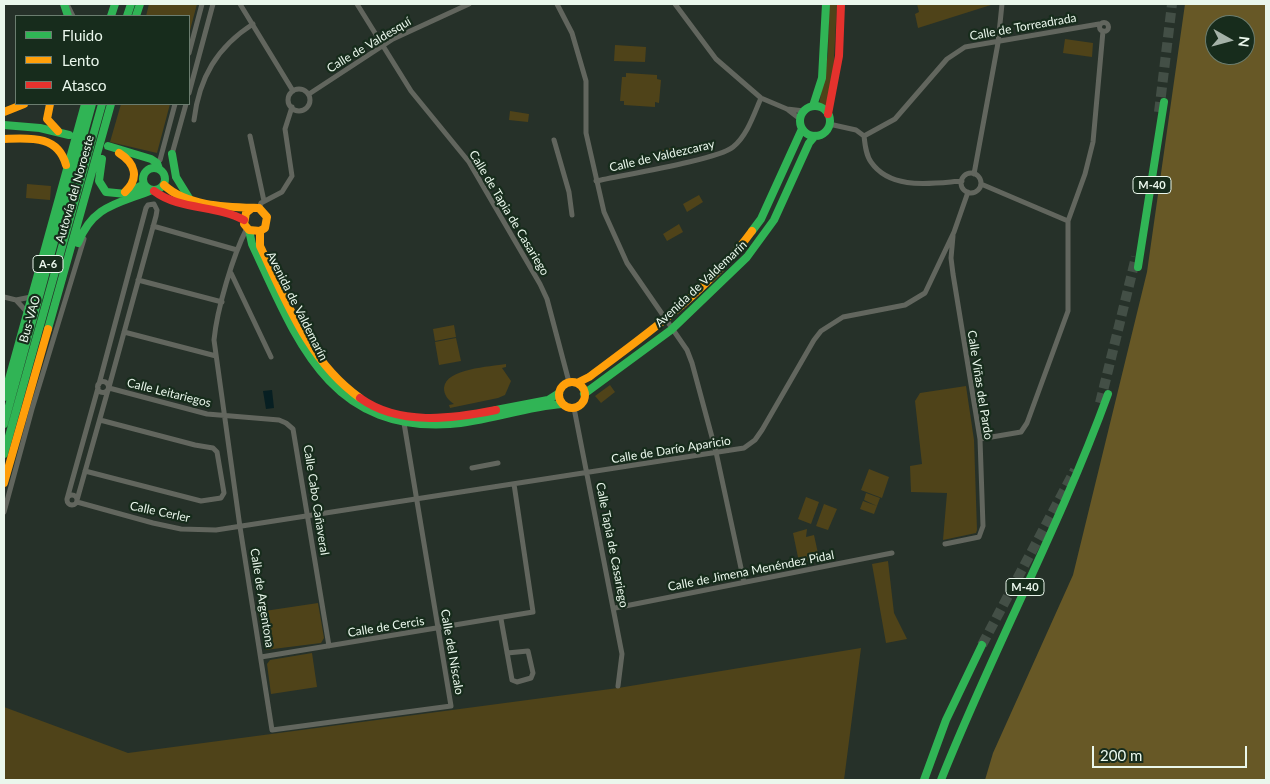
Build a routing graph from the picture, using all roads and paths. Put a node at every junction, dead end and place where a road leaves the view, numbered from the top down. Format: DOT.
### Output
graph roads {
  1 [pos="66,4"];
  2 [pos="202,4"];
  3 [pos="213,4"];
  4 [pos="240,4"];
  5 [pos="357,4"];
  6 [pos="469,4"];
  7 [pos="557,4"];
  8 [pos="675,4"];
  9 [pos="826,4"];
  10 [pos="841,4"];
  11 [pos="1002,4"];
  12 [pos="72,15"];
  13 [pos="253,24"];
  14 [pos="998,43"];
  15 [pos="381,46"];
  16 [pos="190,49"];
  17 [pos="190,88"];
  18 [pos="293,91"];
  19 [pos="309,94"];
  20 [pos="762,98"];
  21 [pos="1164,102"];
  22 [pos="20,105"];
  23 [pos="50,105"];
  24 [pos="76,105"];
  25 [pos="85,105"];
  26 [pos="92,105"];
  27 [pos="100,105"];
  28 [pos="111,105"];
  29 [pos="116,105"];
  30 [pos="175,105"];
  31 [pos="186,105"];
  32 [pos="813,106"];
  33 [pos="292,108"];
  34 [pos="787,109"];
  35 [pos="804,110"];
  36 [pos="6,111"];
  37 [pos="828,114"];
  38 [pos="800,119"];
  39 [pos="80,120"];
  40 [pos="194,120"];
  41 [pos="830,124"];
  42 [pos="4,125"];
  43 [pos="802,129"];
  44 [pos="4,130"];
  45 [pos="59,132"];
  46 [pos="250,136"];
  47 [pos="815,136"];
  48 [pos="864,136"];
  49 [pos="4,139"];
  50 [pos="554,140"];
  51 [pos="116,152"];
  52 [pos="172,154"];
  53 [pos="158,166"];
  54 [pos="66,169"];
  55 [pos="146,171"];
  56 [pos="974,174"];
  57 [pos="962,180"];
  58 [pos="596,181"];
  59 [pos="144,184"];
  60 [pos="981,184"];
  61 [pos="164,185"];
  62 [pos="968,192"];
  63 [pos="153,193"];
  64 [pos="123,194"];
  65 [pos="189,198"];
  66 [pos="258,206"];
  67 [pos="572,215"];
  68 [pos="1068,221"];
  69 [pos="153,226"];
  70 [pos="246,226"];
  71 [pos="260,231"];
  72 [pos="954,232"];
  73 [pos="237,250"];
  74 [pos="942,255"];
  75 [pos="951,258"];
  76 [pos="939,263"];
  77 [pos="952,266"];
  78 [pos="1138,267"];
  79 [pos="231,273"];
  80 [pos="138,280"];
  81 [pos="4,297"];
  82 [pos="31,297"];
  83 [pos="16,300"];
  84 [pos="222,302"];
  85 [pos="27,314"];
  86 [pos="665,320"];
  87 [pos="671,330"];
  88 [pos="124,332"];
  89 [pos="41,352"];
  90 [pos="216,356"];
  91 [pos="271,357"];
  92 [pos="573,383"];
  93 [pos="98,386"];
  94 [pos="109,388"];
  95 [pos="559,393"];
  96 [pos="584,394"];
  97 [pos="1108,394"];
  98 [pos="4,397"];
  99 [pos="562,404"];
  100 [pos="574,408"];
  101 [pos="224,416"];
  102 [pos="100,420"];
  103 [pos="404,423"];
  104 [pos="4,424"];
  105 [pos="980,439"];
  106 [pos="716,452"];
  107 [pos="4,454"];
  108 [pos="498,463"];
  109 [pos="472,468"];
  110 [pos="232,469"];
  111 [pos="85,471"];
  112 [pos="220,472"];
  113 [pos="587,473"];
  114 [pos="4,483"];
  115 [pos="514,484"];
  116 [pos="417,499"];
  117 [pos="77,501"];
  118 [pos="4,512"];
  119 [pos="309,516"];
  120 [pos="240,527"];
  121 [pos="945,544"];
  122 [pos="892,553"];
  123 [pos="744,582"];
  124 [pos="615,608"];
  125 [pos="501,619"];
  126 [pos="438,629"];
  127 [pos="329,646"];
  128 [pos="982,646"];
  129 [pos="507,653"];
  130 [pos="261,657"];
  131 [pos="618,686"];
  132 [pos="272,730"];
  133 [pos="924,780"];
  134 [pos="941,780"];
  1 -- 12 [label="street"];
  2 -- 16 [label="street"];
  3 -- 17 [label="street"];
  4 -- 13 [label="street"];
  5 -- 15 [label="street"];
  6 -- 15 [label="street, Calle de Valdesquí"];
  7 -- 58 [label="street"];
  8 -- 20 [label="street"];
  9 -- 32 [label="main road"];
  10 -- 37 [label="main road"];
  11 -- 14 [label="street"];
  13 -- 18 [label="street"];
  13 -- 40 [label="street"];
  14 -- 48 [label="street, Calle de Torreadrada"];
  14 -- 56 [label="street"];
  14 -- 68 [label="street, Calle de Torreadrada"];
  15 -- 19 [label="street, Calle de Valdesquí"];
  15 -- 92 [label="street, Calle de Tapia de Casariego"];
  18 -- 19 [label="street"];
  18 -- 33 [label="street"];
  19 -- 33 [label="street"];
  20 -- 34 [label="street"];
  20 -- 58 [label="street, Calle de Valdezcaray"];
  21 -- 78 [label="main road, M-40"];
  22 -- 36 [label="main road"];
  23 -- 45 [label="main road"];
  24 -- 39 [label="main road"];
  25 -- 39 [label="main road"];
  26 -- 104 [label="main road, Autovía del Noroeste / A-6"];
  27 -- 107 [label="main road, Bus-VAO"];
  28 -- 89 [label="main road, Autovía del Noroeste / A-6"];
  29 -- 64 [label="main road"];
  30 -- 53 [label="street"];
  31 -- 52 [label="street"];
  32 -- 35 [label="main road"];
  32 -- 37 [label="main road"];
  33 -- 66 [label="street"];
  34 -- 35 [label="street"];
  34 -- 38 [label="street"];
  35 -- 38 [label="main road"];
  37 -- 41 [label="main road"];
  38 -- 43 [label="main road"];
  39 -- 54 [label="main road"];
  41 -- 47 [label="main road"];
  41 -- 48 [label="street"];
  42 -- 45 [label="main road"];
  43 -- 47 [label="main road"];
  43 -- 86 [label="main road, Avenida de Valdemarín"];
  44 -- 45 [label="main road"];
  46 -- 66 [label="street"];
  47 -- 87 [label="main road, Avenida de Valdemarín"];
  48 -- 57 [label="street"];
  49 -- 54 [label="main road"];
  50 -- 67 [label="street"];
  51 -- 53 [label="main road"];
  51 -- 55 [label="main road"];
  51 -- 64 [label="main road"];
  52 -- 65 [label="main road"];
  53 -- 55 [label="main road"];
  53 -- 61 [label="main road"];
  54 -- 82 [label="main road"];
  55 -- 59 [label="main road"];
  56 -- 57 [label="street"];
  56 -- 60 [label="street"];
  57 -- 62 [label="street"];
  58 -- 86 [label="street"];
  59 -- 63 [label="main road"];
  59 -- 64 [label="main road"];
  60 -- 62 [label="street"];
  60 -- 68 [label="street"];
  61 -- 63 [label="main road"];
  61 -- 65 [label="main road"];
  62 -- 72 [label="street, Calle de Darío Aparicio"];
  63 -- 70 [label="main road"];
  63 -- 89 [label="main road"];
  63 -- 118 [label="street"];
  65 -- 66 [label="main road"];
  66 -- 70 [label="main road"];
  66 -- 71 [label="main road"];
  68 -- 105 [label="street"];
  69 -- 73 [label="street"];
  69 -- 80 [label="street"];
  69 -- 93 [label="street"];
  70 -- 71 [label="main road"];
  70 -- 73 [label="street, Calle de Argentona"];
  70 -- 103 [label="main road, Avenida de Valdemarín"];
  71 -- 95 [label="main road, Avenida de Valdemarín"];
  72 -- 74 [label="street, Calle de Darío Aparicio"];
  72 -- 75 [label="street, Calle Viñas del Pardo"];
  73 -- 79 [label="street, Calle de Argentona"];
  74 -- 75 [label="street"];
  74 -- 76 [label="street, Calle de Darío Aparicio"];
  75 -- 77 [label="street, Calle Viñas del Pardo"];
  76 -- 77 [label="street"];
  76 -- 106 [label="street, Calle de Darío Aparicio"];
  77 -- 105 [label="street, Calle Viñas del Pardo"];
  79 -- 84 [label="street, Calle de Argentona"];
  79 -- 91 [label="street"];
  80 -- 84 [label="street"];
  80 -- 88 [label="street"];
  81 -- 83 [label="street"];
  82 -- 83 [label="street"];
  82 -- 85 [label="main road"];
  83 -- 85 [label="street"];
  84 -- 90 [label="street, Calle de Argentona"];
  85 -- 98 [label="main road"];
  86 -- 87 [label="street"];
  86 -- 92 [label="main road, Avenida de Valdemarín"];
  87 -- 96 [label="main road, Avenida de Valdemarín"];
  87 -- 106 [label="street"];
  88 -- 90 [label="street"];
  88 -- 94 [label="street"];
  89 -- 114 [label="main road, Autovía del Noroeste / A-6"];
  90 -- 101 [label="street, Calle de Argentona"];
  92 -- 95 [label="main road"];
  92 -- 96 [label="main road"];
  93 -- 94 [label="street"];
  93 -- 94 [label="street"];
  93 -- 117 [label="street, Calle Cerler"];
  94 -- 101 [label="street, Calle Leitariegos"];
  94 -- 102 [label="street"];
  95 -- 99 [label="main road"];
  96 -- 100 [label="main road"];
  97 -- 134 [label="main road, M-40"];
  99 -- 100 [label="main road"];
  99 -- 103 [label="main road, Avenida de Valdemarín"];
  100 -- 113 [label="street, Calle Tapia de Casariego"];
  101 -- 110 [label="street, Calle de Argentona"];
  101 -- 119 [label="street, Calle Cabo Cañaveral"];
  102 -- 111 [label="street"];
  102 -- 112 [label="street"];
  103 -- 116 [label="street, Calle del Níscalo"];
  105 -- 121 [label="street, Calle Viñas del Pardo"];
  106 -- 113 [label="street, Calle de Darío Aparicio"];
  106 -- 123 [label="street"];
  108 -- 109 [label="street"];
  110 -- 112 [label="street"];
  110 -- 120 [label="street, Calle de Argentona"];
  111 -- 112 [label="street"];
  111 -- 117 [label="street"];
  113 -- 115 [label="street, Calle de Darío Aparicio"];
  113 -- 124 [label="street, Calle Tapia de Casariego"];
  115 -- 116 [label="street, Calle de Darío Aparicio"];
  115 -- 125 [label="street, Calle de Cercis"];
  116 -- 119 [label="street, Calle de Darío Aparicio"];
  116 -- 126 [label="street, Calle del Níscalo"];
  117 -- 120 [label="street, Calle Cerler"];
  119 -- 120 [label="street, Calle de Darío Aparicio"];
  119 -- 127 [label="street, Calle Cabo Cañaveral"];
  120 -- 130 [label="street, Calle de Argentona"];
  122 -- 123 [label="street, Calle de Jimena Menéndez Pidal"];
  123 -- 124 [label="street, Calle de Jimena Menéndez Pidal"];
  124 -- 131 [label="street, Calle Tapia de Casariego"];
  125 -- 126 [label="street, Calle de Cercis"];
  125 -- 129 [label="street"];
  126 -- 127 [label="street, Calle de Cercis"];
  126 -- 132 [label="street, Calle del Níscalo"];
  127 -- 130 [label="street, Calle de Cercis"];
  128 -- 133 [label="main road"];
  129 -- 129 [label="street"];
  130 -- 132 [label="street, Calle de Argentona"];
}
